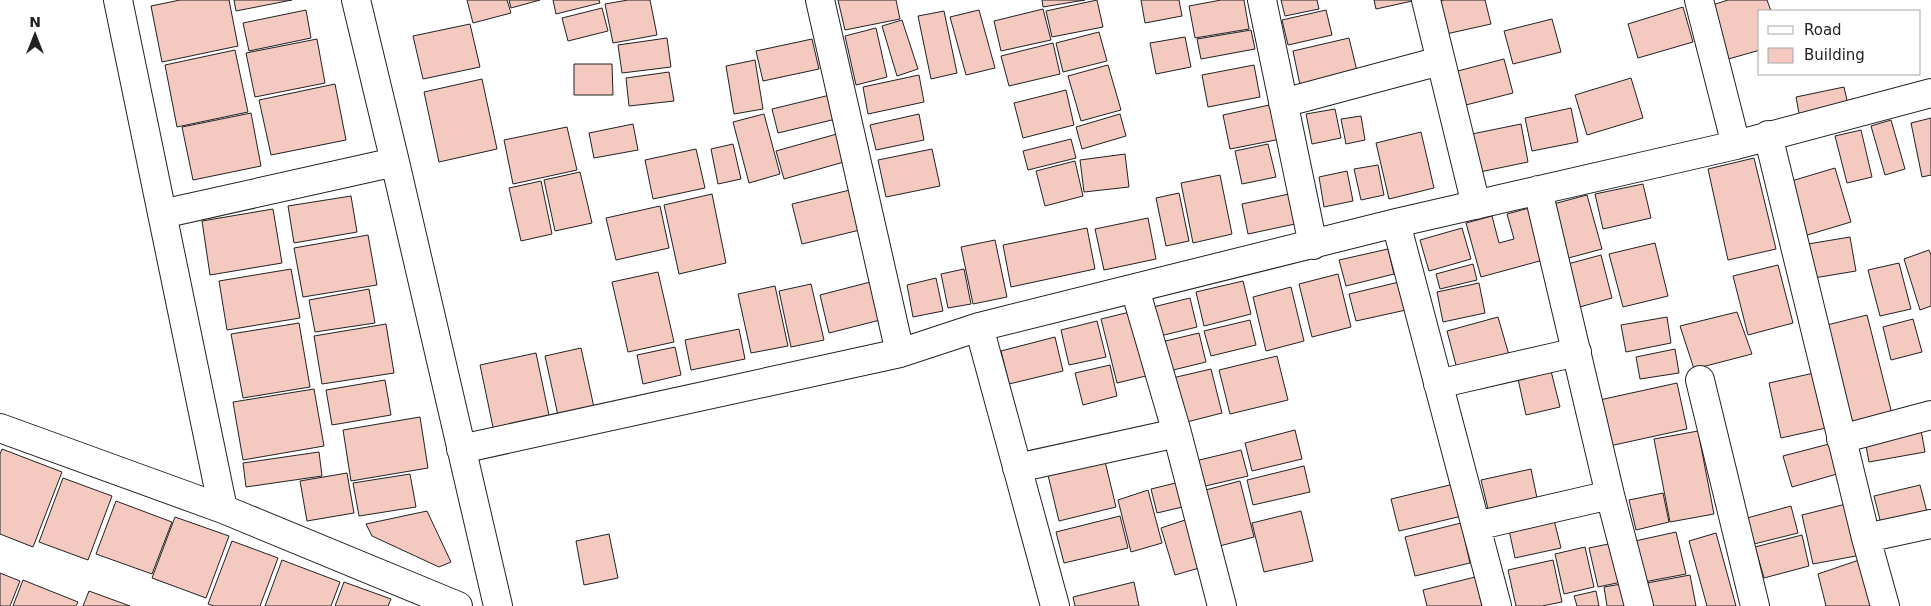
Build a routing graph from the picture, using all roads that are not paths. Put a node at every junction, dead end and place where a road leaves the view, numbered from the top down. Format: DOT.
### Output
graph roads {
  1 [pos="118,0"];
  2 [pos="356,0"];
  3 [pos="820,0"];
  4 [pos="1262,0"];
  5 [pos="1426,0"];
  6 [pos="1699,0"];
  7 [pos="1440,61"];
  8 [pos="1931,93"];
  9 [pos="1283,103"];
  10 [pos="1768,135"];
  11 [pos="1736,145"];
  12 [pos="395,162"];
  13 [pos="1538,190"];
  14 [pos="1476,205"];
  15 [pos="162,214"];
  16 [pos="1396,223"];
  17 [pos="1313,246"];
  18 [pos="1135,290"];
  19 [pos="979,328"];
  20 [pos="1577,352"];
  21 [pos="900,353"];
  22 [pos="1700,380"];
  23 [pos="1438,384"];
  24 [pos="1931,415"];
  25 [pos="0,428"];
  26 [pos="1177,433"];
  27 [pos="1841,439"];
  28 [pos="461,449"];
  29 [pos="1017,468"];
  30 [pos="1610,495"];
  31 [pos="223,509"];
  32 [pos="1931,524"];
  33 [pos="1476,526"];
  34 [pos="1866,538"];
  35 [pos="458,606"];
  36 [pos="498,606"];
  37 [pos="1055,606"];
  38 [pos="1222,606"];
  39 [pos="1497,606"];
  40 [pos="1639,606"];
  41 [pos="1755,606"];
  42 [pos="1885,606"];
  1 -- 15 [label="street"];
  2 -- 12 [label="street"];
  3 -- 21 [label="street"];
  4 -- 9 [label="street"];
  5 -- 7 [label="street"];
  6 -- 11 [label="street"];
  7 -- 9 [label="street"];
  7 -- 14 [label="street"];
  8 -- 10 [label="street"];
  9 -- 17 [label="street"];
  10 -- 11 [label="street"];
  10 -- 27 [label="street"];
  11 -- 13 [label="street"];
  12 -- 15 [label="street"];
  12 -- 28 [label="street"];
  13 -- 14 [label="street"];
  13 -- 20 [label="street"];
  14 -- 16 [label="street"];
  15 -- 31 [label="street"];
  16 -- 17 [label="street"];
  16 -- 23 [label="street"];
  17 -- 18 [label="street"];
  18 -- 19 [label="street"];
  18 -- 26 [label="street"];
  19 -- 21 [label="street"];
  19 -- 29 [label="street"];
  20 -- 23 [label="street"];
  20 -- 30 [label="street"];
  21 -- 28 [label="street"];
  22 -- 41 [label="street"];
  23 -- 33 [label="street"];
  24 -- 27 [label="street"];
  25 -- 31 [label="street"];
  26 -- 29 [label="street"];
  26 -- 38 [label="street"];
  27 -- 34 [label="street"];
  28 -- 36 [label="street"];
  29 -- 37 [label="street"];
  30 -- 33 [label="street"];
  30 -- 40 [label="street"];
  31 -- 35 [label="street"];
  32 -- 34 [label="street"];
  33 -- 39 [label="street"];
  34 -- 42 [label="street"];
}
